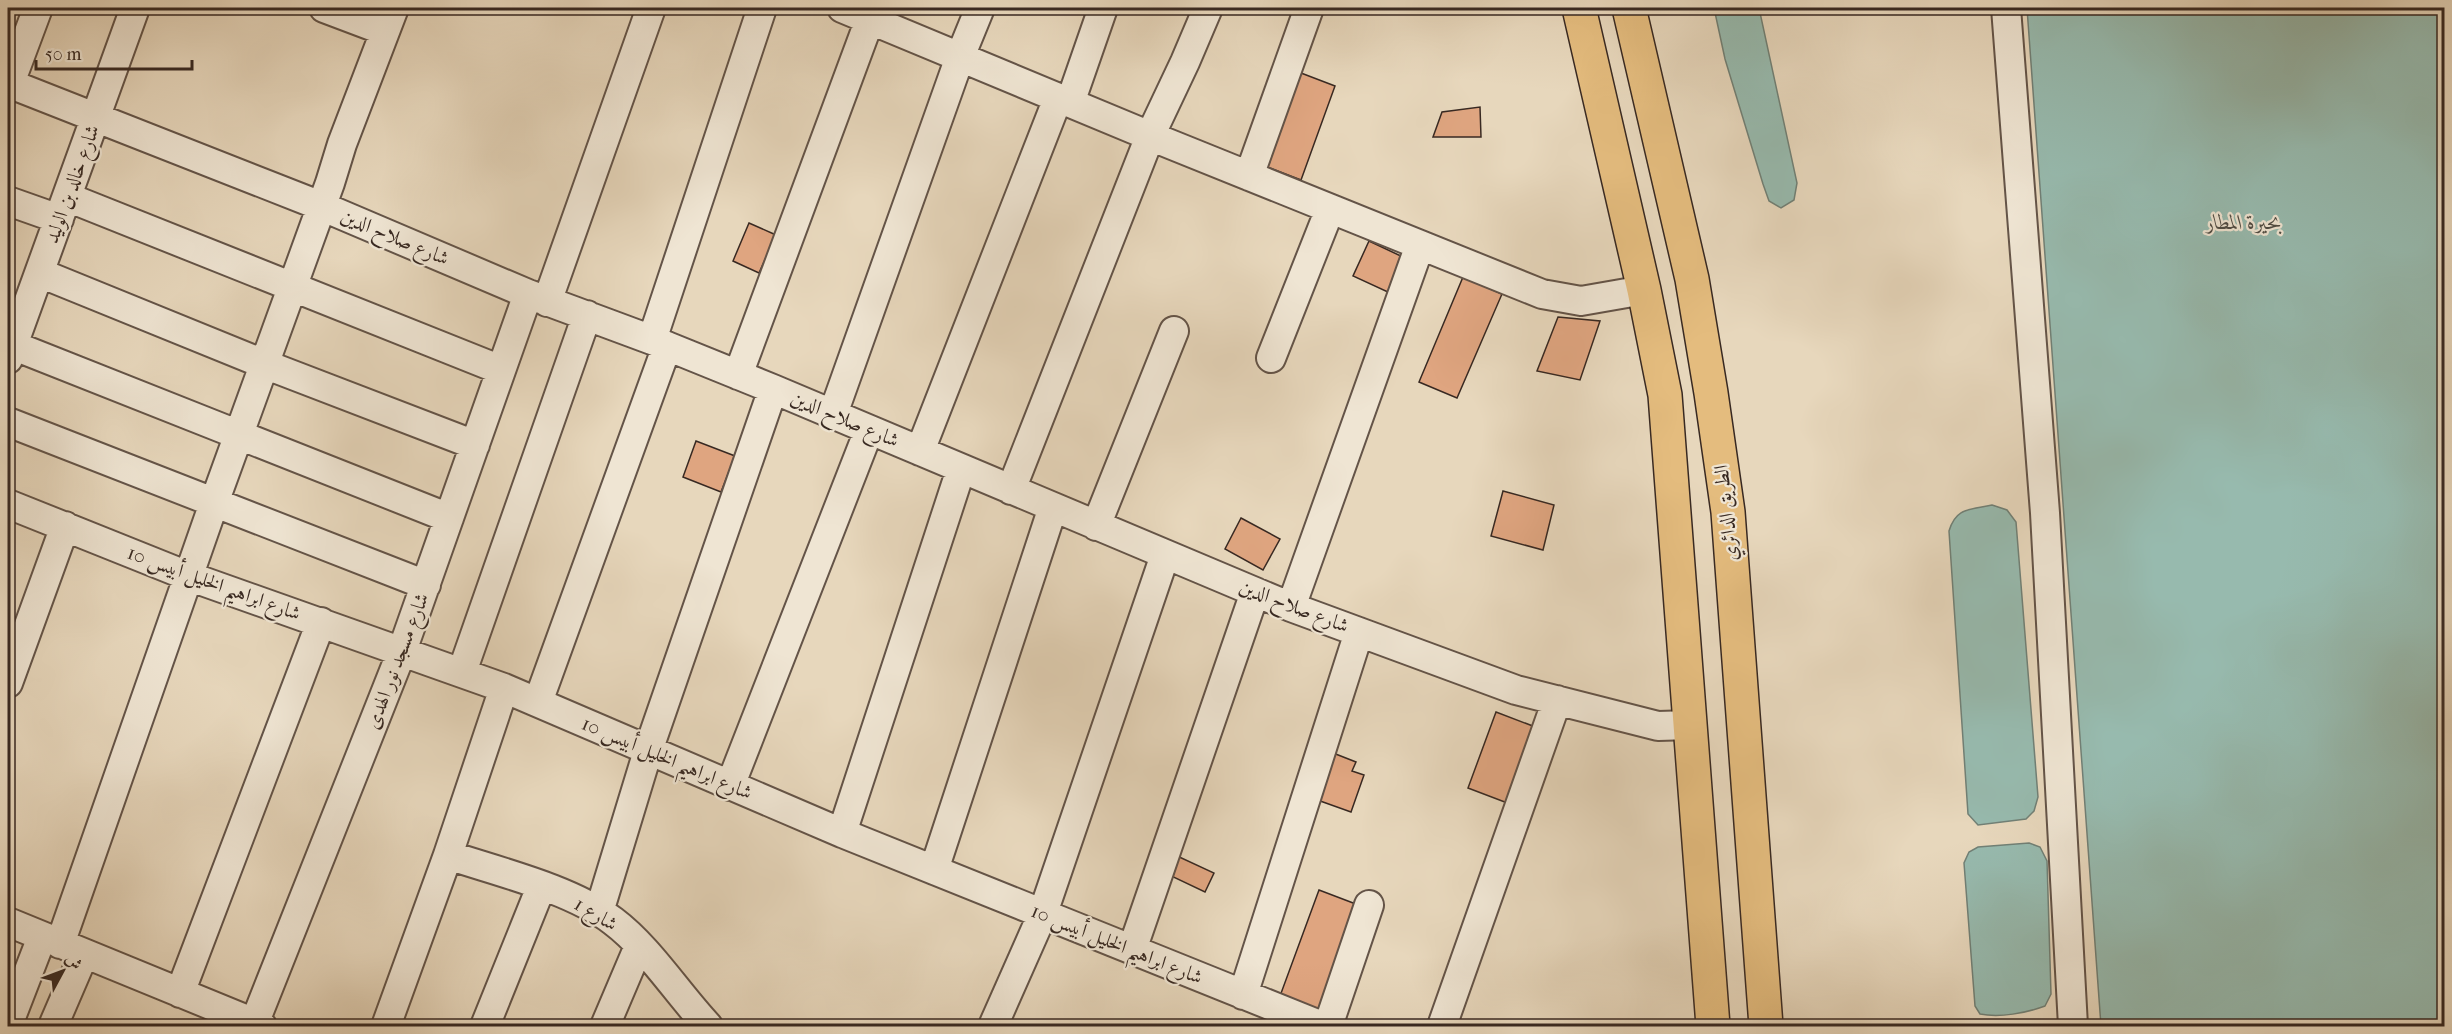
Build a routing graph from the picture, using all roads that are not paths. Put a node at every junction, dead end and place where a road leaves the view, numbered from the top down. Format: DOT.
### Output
graph roads {
  1 [pos="38,8"];
  2 [pos="135,8"];
  3 [pos="324,8"];
  4 [pos="651,8"];
  5 [pos="762,8"];
  6 [pos="842,8"];
  7 [pos="980,8"];
  8 [pos="1103,8"];
  9 [pos="1208,8"];
  10 [pos="1309,8"];
  11 [pos="1579,8"];
  12 [pos="1629,8"];
  13 [pos="2006,8"];
  14 [pos="872,13"];
  15 [pos="389,20"];
  16 [pos="960,57"];
  17 [pos="9,83"];
  18 [pos="1064,100"];
  19 [pos="95,118"];
  20 [pos="1150,136"];
  21 [pos="1249,176"];
  22 [pos="8,201"];
  23 [pos="321,206"];
  24 [pos="63,208"];
  25 [pos="1330,209"];
  26 [pos="1420,245"];
  27 [pos="40,273"];
  28 [pos="292,288"];
  29 [pos="1644,290"];
  30 [pos="538,298"];
  31 [pos="17,299"];
  32 [pos="587,315"];
  33 [pos="1174,331"];
  34 [pos="659,343"];
  35 [pos="10,352"];
  36 [pos="1271,358"];
  37 [pos="264,364"];
  38 [pos="501,369"];
  39 [pos="738,375"];
  40 [pos="773,388"];
  41 [pos="833,414"];
  42 [pos="8,422"];
  43 [pos="869,430"];
  44 [pos="238,435"];
  45 [pos="475,445"];
  46 [pos="920,451"];
  47 [pos="961,469"];
  48 [pos="1011,490"];
  49 [pos="214,503"];
  50 [pos="8,504"];
  51 [pos="1053,507"];
  52 [pos="449,518"];
  53 [pos="65,526"];
  54 [pos="1096,526"];
  55 [pos="1166,555"];
  56 [pos="188,576"];
  57 [pos="426,585"];
  58 [pos="1255,592"];
  59 [pos="1291,607"];
  60 [pos="321,622"];
  61 [pos="1359,632"];
  62 [pos="402,651"];
  63 [pos="462,672"];
  64 [pos="8,683"];
  65 [pos="504,688"];
  66 [pos="1557,700"];
  67 [pos="538,702"];
  68 [pos="1691,725"];
  69 [pos="648,751"];
  70 [pos="730,786"];
  71 [pos="842,833"];
  72 [pos="448,855"];
  73 [pos="934,870"];
  74 [pos="541,887"];
  75 [pos="1369,905"];
  76 [pos="599,912"];
  77 [pos="1043,914"];
  78 [pos="8,922"];
  79 [pos="62,945"];
  80 [pos="639,946"];
  81 [pos="1132,950"];
  82 [pos="180,993"];
  83 [pos="1243,995"];
  84 [pos="8,1025"];
  85 [pos="258,1025"];
  86 [pos="53,1026"];
  87 [pos="386,1026"];
  88 [pos="485,1026"];
  89 [pos="605,1026"];
  90 [pos="708,1026"];
  91 [pos="993,1026"];
  92 [pos="1322,1026"];
  93 [pos="1328,1026"];
  94 [pos="1442,1026"];
  95 [pos="1713,1026"];
  96 [pos="1766,1026"];
  97 [pos="2073,1026"];
  1 -- 17 [label="street"];
  2 -- 19 [label="street, شارع خالد بن الوليد"];
  3 -- 15 [label="street"];
  4 -- 30 [label="street, شارع مسجد نور الهدى"];
  5 -- 34 [label="street"];
  6 -- 14 [label="street"];
  7 -- 16 [label="street"];
  8 -- 18 [label="street"];
  9 -- 20 [label="street"];
  10 -- 21 [label="street"];
  11 -- 29 [label="main road"];
  12 -- 96 [label="main road, الطريق الدائري"];
  13 -- 97 [label="street"];
  14 -- 16 [label="street"];
  14 -- 39 [label="street"];
  15 -- 23 [label="street"];
  16 -- 18 [label="street"];
  16 -- 41 [label="street"];
  17 -- 19 [label="street, شارع صلاح الدين"];
  18 -- 20 [label="street"];
  18 -- 46 [label="street"];
  19 -- 23 [label="street, شارع صلاح الدين"];
  19 -- 24 [label="street, شارع خالد بن الوليد"];
  20 -- 21 [label="street"];
  20 -- 48 [label="street"];
  21 -- 25 [label="street"];
  22 -- 24 [label="street"];
  23 -- 28 [label="street"];
  23 -- 30 [label="street, شارع صلاح الدين"];
  24 -- 27 [label="street, شارع خالد بن الوليد"];
  24 -- 28 [label="street"];
  25 -- 26 [label="street"];
  25 -- 36 [label="street"];
  26 -- 29 [label="street"];
  26 -- 59 [label="street"];
  27 -- 31 [label="street, شارع خالد بن الوليد"];
  27 -- 37 [label="street"];
  28 -- 37 [label="street"];
  28 -- 38 [label="street"];
  29 -- 68 [label="main road"];
  30 -- 32 [label="street, شارع صلاح الدين"];
  30 -- 38 [label="street, شارع مسجد نور الهدى"];
  31 -- 35 [label="street, شارع خالد بن الوليد"];
  32 -- 34 [label="street, شارع صلاح الدين"];
  32 -- 63 [label="street"];
  33 -- 54 [label="street"];
  34 -- 39 [label="street, شارع صلاح الدين"];
  34 -- 67 [label="street"];
  35 -- 44 [label="street"];
  37 -- 44 [label="street"];
  37 -- 45 [label="street"];
  38 -- 45 [label="street, شارع مسجد نور الهدى"];
  39 -- 40 [label="street, شارع صلاح الدين"];
  40 -- 41 [label="street, شارع صلاح الدين"];
  40 -- 69 [label="street"];
  41 -- 43 [label="street, شارع صلاح الدين"];
  42 -- 49 [label="street"];
  43 -- 46 [label="street, شارع صلاح الدين"];
  43 -- 70 [label="street"];
  44 -- 49 [label="street"];
  44 -- 52 [label="street"];
  45 -- 52 [label="street, شارع مسجد نور الهدى"];
  46 -- 47 [label="street, شارع صلاح الدين"];
  47 -- 48 [label="street, شارع صلاح الدين"];
  47 -- 71 [label="street"];
  48 -- 51 [label="street, شارع صلاح الدين"];
  49 -- 56 [label="street"];
  49 -- 57 [label="street"];
  50 -- 53 [label="street, شارع ابراهيم الخليل أبيس 10"];
  51 -- 54 [label="street, شارع صلاح الدين"];
  51 -- 73 [label="street"];
  52 -- 57 [label="street, شارع مسجد نور الهدى"];
  53 -- 56 [label="street, شارع ابراهيم الخليل أبيس 10"];
  53 -- 64 [label="street"];
  54 -- 55 [label="street, شارع صلاح الدين"];
  55 -- 58 [label="street, شارع صلاح الدين"];
  55 -- 77 [label="street"];
  56 -- 60 [label="street, شارع ابراهيم الخليل أبيس 10"];
  56 -- 79 [label="street"];
  57 -- 62 [label="street, شارع مسجد نور الهدى"];
  58 -- 59 [label="street, شارع صلاح الدين"];
  58 -- 81 [label="street"];
  59 -- 61 [label="street, شارع صلاح الدين"];
  60 -- 62 [label="street, شارع ابراهيم الخليل أبيس 10"];
  60 -- 82 [label="street"];
  61 -- 66 [label="street, شارع صلاح الدين"];
  61 -- 83 [label="street"];
  62 -- 63 [label="street, شارع ابراهيم الخليل أبيس 10"];
  62 -- 85 [label="street, شارع مسجد نور الهدى"];
  63 -- 65 [label="street, شارع ابراهيم الخليل أبيس 10"];
  65 -- 67 [label="street, شارع ابراهيم الخليل أبيس 10"];
  65 -- 72 [label="street"];
  66 -- 68 [label="street, شارع صلاح الدين"];
  66 -- 94 [label="street"];
  67 -- 69 [label="street, شارع ابراهيم الخليل أبيس 10"];
  68 -- 95 [label="main road"];
  69 -- 70 [label="street, شارع ابراهيم الخليل أبيس 10"];
  69 -- 76 [label="street"];
  70 -- 71 [label="street, شارع ابراهيم الخليل أبيس 10"];
  71 -- 73 [label="street, شارع ابراهيم الخليل أبيس 10"];
  72 -- 74 [label="street, شارع 1"];
  72 -- 87 [label="street"];
  73 -- 77 [label="street, شارع ابراهيم الخليل أبيس 10"];
  74 -- 76 [label="street, شارع 1"];
  74 -- 88 [label="street"];
  75 -- 93 [label="street"];
  76 -- 80 [label="street, شارع 1"];
  77 -- 81 [label="street, شارع ابراهيم الخليل أبيس 10"];
  77 -- 91 [label="street"];
  78 -- 79 [label="street"];
  79 -- 82 [label="street"];
  79 -- 84 [label="street"];
  79 -- 86 [label="street"];
  80 -- 89 [label="street"];
  80 -- 90 [label="street, شارع 1"];
  81 -- 83 [label="street, شارع ابراهيم الخليل أبيس 10"];
  82 -- 85 [label="street"];
  83 -- 92 [label="street, شارع ابراهيم الخليل أبيس 10"];
}
